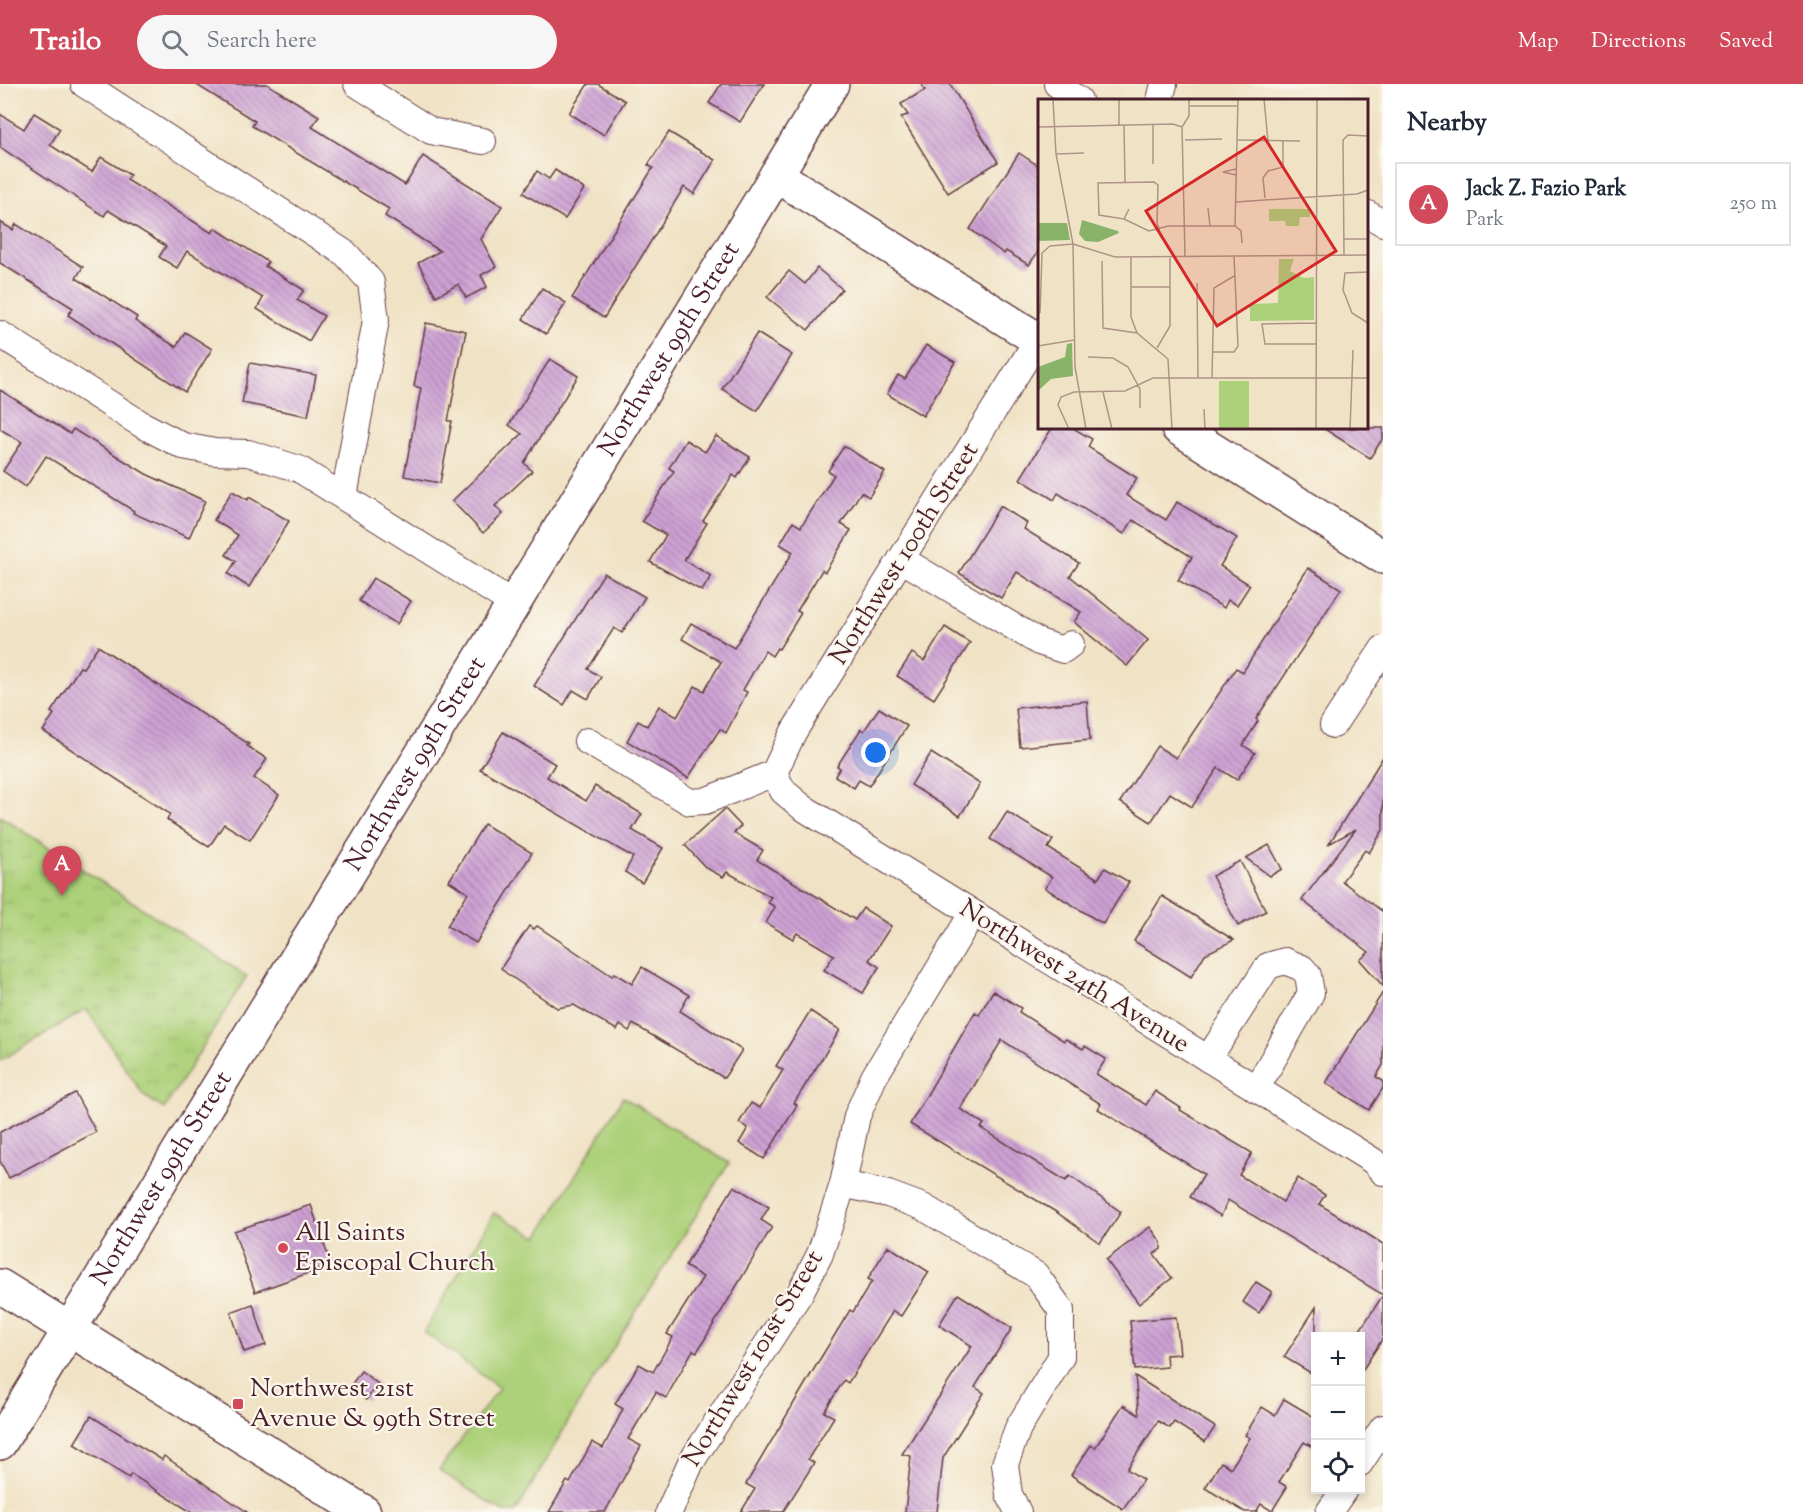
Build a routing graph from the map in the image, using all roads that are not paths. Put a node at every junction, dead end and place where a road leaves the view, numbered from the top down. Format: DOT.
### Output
graph roads {
  1 [pos="84,84"];
  2 [pos="357,84"];
  3 [pos="832,84"];
  4 [pos="1057,84"];
  5 [pos="1077,99"];
  6 [pos="483,141"];
  7 [pos="776,175"];
  8 [pos="1368,214"];
  9 [pos="1383,223"];
  10 [pos="0,334"];
  11 [pos="1038,338"];
  12 [pos="1038,341"];
  13 [pos="1180,429"];
  14 [pos="344,497"];
  15 [pos="1383,557"];
  16 [pos="901,560"];
  17 [pos="514,604"];
  18 [pos="1071,644"];
  19 [pos="1383,649"];
  20 [pos="1333,725"];
  21 [pos="587,741"];
  22 [pos="774,773"];
  23 [pos="972,914"];
  24 [pos="1208,1059"];
  25 [pos="1256,1089"];
  26 [pos="1383,1172"];
  27 [pos="843,1184"];
  28 [pos="0,1286"];
  29 [pos="70,1329"];
  30 [pos="1383,1428"];
  31 [pos="0,1443"];
  32 [pos="1365,1456"];
  33 [pos="1341,1494"];
  34 [pos="1014,1503"];
  35 [pos="364,1512"];
  36 [pos="669,1512"];
  37 [pos="1329,1512"];
  1 -- 14 [label="street"];
  2 -- 6 [label="street"];
  3 -- 7 [label="main road, Northwest 99th Street"];
  4 -- 5 [label="street"];
  7 -- 11 [label="main road"];
  7 -- 17 [label="main road, Northwest 99th Street"];
  8 -- 9 [label="street"];
  10 -- 14 [label="street"];
  12 -- 16 [label="street, Northwest 100th Street"];
  13 -- 15 [label="main road"];
  14 -- 17 [label="street"];
  16 -- 18 [label="street"];
  16 -- 22 [label="street, Northwest 100th Street"];
  17 -- 29 [label="main road, Northwest 99th Street"];
  19 -- 20 [label="street"];
  21 -- 22 [label="street"];
  22 -- 23 [label="street, Northwest 24th Avenue"];
  23 -- 24 [label="street, Northwest 24th Avenue"];
  23 -- 27 [label="street, Northwest 101st Street"];
  24 -- 25 [label="street, Northwest 24th Avenue"];
  24 -- 25 [label="street"];
  25 -- 26 [label="street, Northwest 24th Avenue"];
  27 -- 34 [label="street"];
  27 -- 36 [label="street, Northwest 101st Street"];
  28 -- 29 [label="main road"];
  29 -- 31 [label="main road, Northwest 99th Street"];
  29 -- 35 [label="main road"];
  30 -- 32 [label="street"];
  33 -- 37 [label="street"];
}
